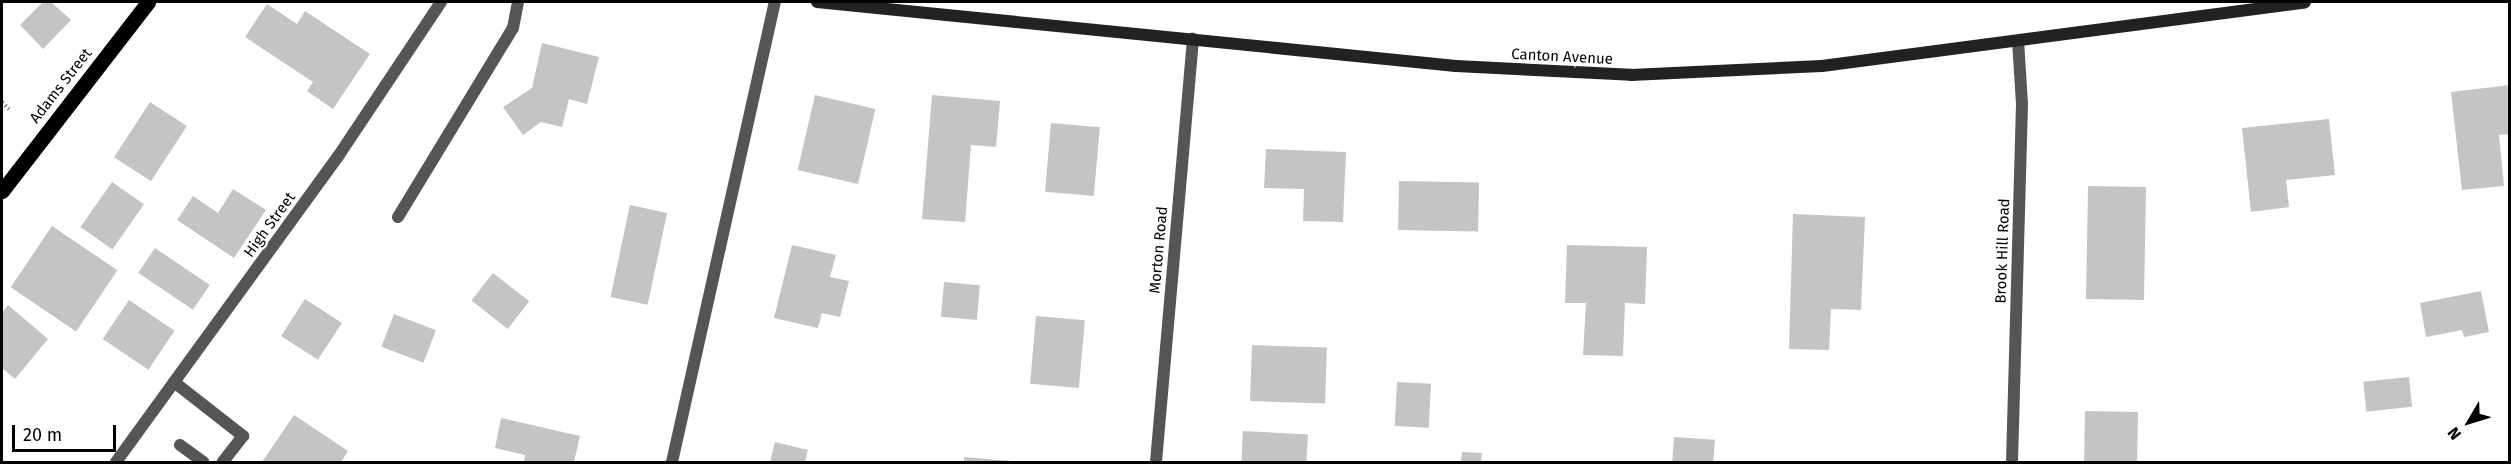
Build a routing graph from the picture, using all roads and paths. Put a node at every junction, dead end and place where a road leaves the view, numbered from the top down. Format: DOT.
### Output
graph roads {
  1 [pos="148,2"];
  2 [pos="441,2"];
  3 [pos="518,2"];
  4 [pos="775,2"];
  5 [pos="817,2"];
  6 [pos="2305,2"];
  7 [pos="1193,39"];
  8 [pos="2018,41"];
  9 [pos="2,102"];
  10 [pos="9,109"];
  11 [pos="2,191"];
  12 [pos="398,217"];
  13 [pos="174,382"];
  14 [pos="180,445"];
  15 [pos="116,462"];
  16 [pos="203,462"];
  17 [pos="223,462"];
  18 [pos="672,462"];
  19 [pos="1156,462"];
  20 [pos="2012,462"];
  1 -- 11 [label="main road, Adams Street"];
  2 -- 13 [label="street, High Street"];
  3 -- 12 [label="street"];
  4 -- 18 [label="street"];
  5 -- 7 [label="street, Canton Avenue"];
  6 -- 8 [label="street, Canton Avenue"];
  7 -- 8 [label="street, Canton Avenue"];
  7 -- 19 [label="street, Morton Road"];
  8 -- 20 [label="street, Brook Hill Road"];
  9 -- 10 [label="path"];
  13 -- 15 [label="street, High Street"];
  13 -- 17 [label="street"];
  14 -- 16 [label="street"];
}
